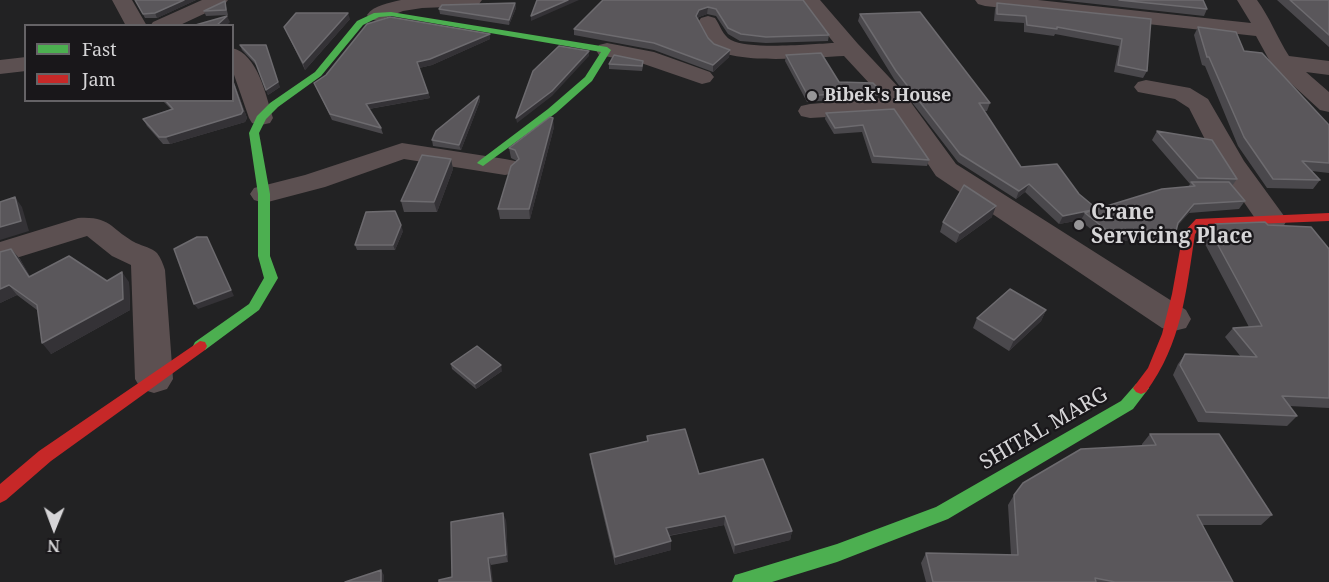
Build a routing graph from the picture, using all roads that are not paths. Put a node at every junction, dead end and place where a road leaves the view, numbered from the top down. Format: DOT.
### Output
graph roads {
  1 [pos="122,0"];
  2 [pos="218,0"];
  3 [pos="472,0"];
  4 [pos="810,0"];
  5 [pos="985,0"];
  6 [pos="1247,0"];
  7 [pos="376,15"];
  8 [pos="203,18"];
  9 [pos="708,22"];
  10 [pos="136,24"];
  11 [pos="171,24"];
  12 [pos="1263,31"];
  13 [pos="850,49"];
  14 [pos="607,50"];
  15 [pos="234,56"];
  16 [pos="1281,62"];
  17 [pos="24,64"];
  18 [pos="0,67"];
  19 [pos="1329,68"];
  20 [pos="702,77"];
  21 [pos="1146,87"];
  22 [pos="901,105"];
  23 [pos="1329,105"];
  24 [pos="810,111"];
  25 [pos="261,118"];
  26 [pos="494,165"];
  27 [pos="264,194"];
  28 [pos="1329,217"];
  29 [pos="1272,220"];
  30 [pos="0,253"];
  31 [pos="1174,318"];
  32 [pos="154,379"];
  33 [pos="0,495"];
  34 [pos="742,582"];
  1 -- 10 [label="street"];
  2 -- 8 [label="street"];
  3 -- 7 [label="street"];
  4 -- 13 [label="street"];
  5 -- 12 [label="street"];
  6 -- 12 [label="street"];
  7 -- 14 [label="street"];
  7 -- 25 [label="street"];
  8 -- 11 [label="street"];
  9 -- 13 [label="street"];
  12 -- 16 [label="street"];
  13 -- 22 [label="street"];
  14 -- 20 [label="street"];
  14 -- 26 [label="street"];
  15 -- 25 [label="street"];
  16 -- 19 [label="street"];
  16 -- 23 [label="street"];
  17 -- 18 [label="street"];
  21 -- 29 [label="street"];
  22 -- 24 [label="street"];
  22 -- 31 [label="street"];
  25 -- 27 [label="street"];
  26 -- 27 [label="street"];
  27 -- 32 [label="street"];
  28 -- 29 [label="street, SHITAL MARG"];
  29 -- 31 [label="street, SHITAL MARG"];
  30 -- 32 [label="street"];
  31 -- 34 [label="street, SHITAL MARG"];
  32 -- 33 [label="street"];
}
